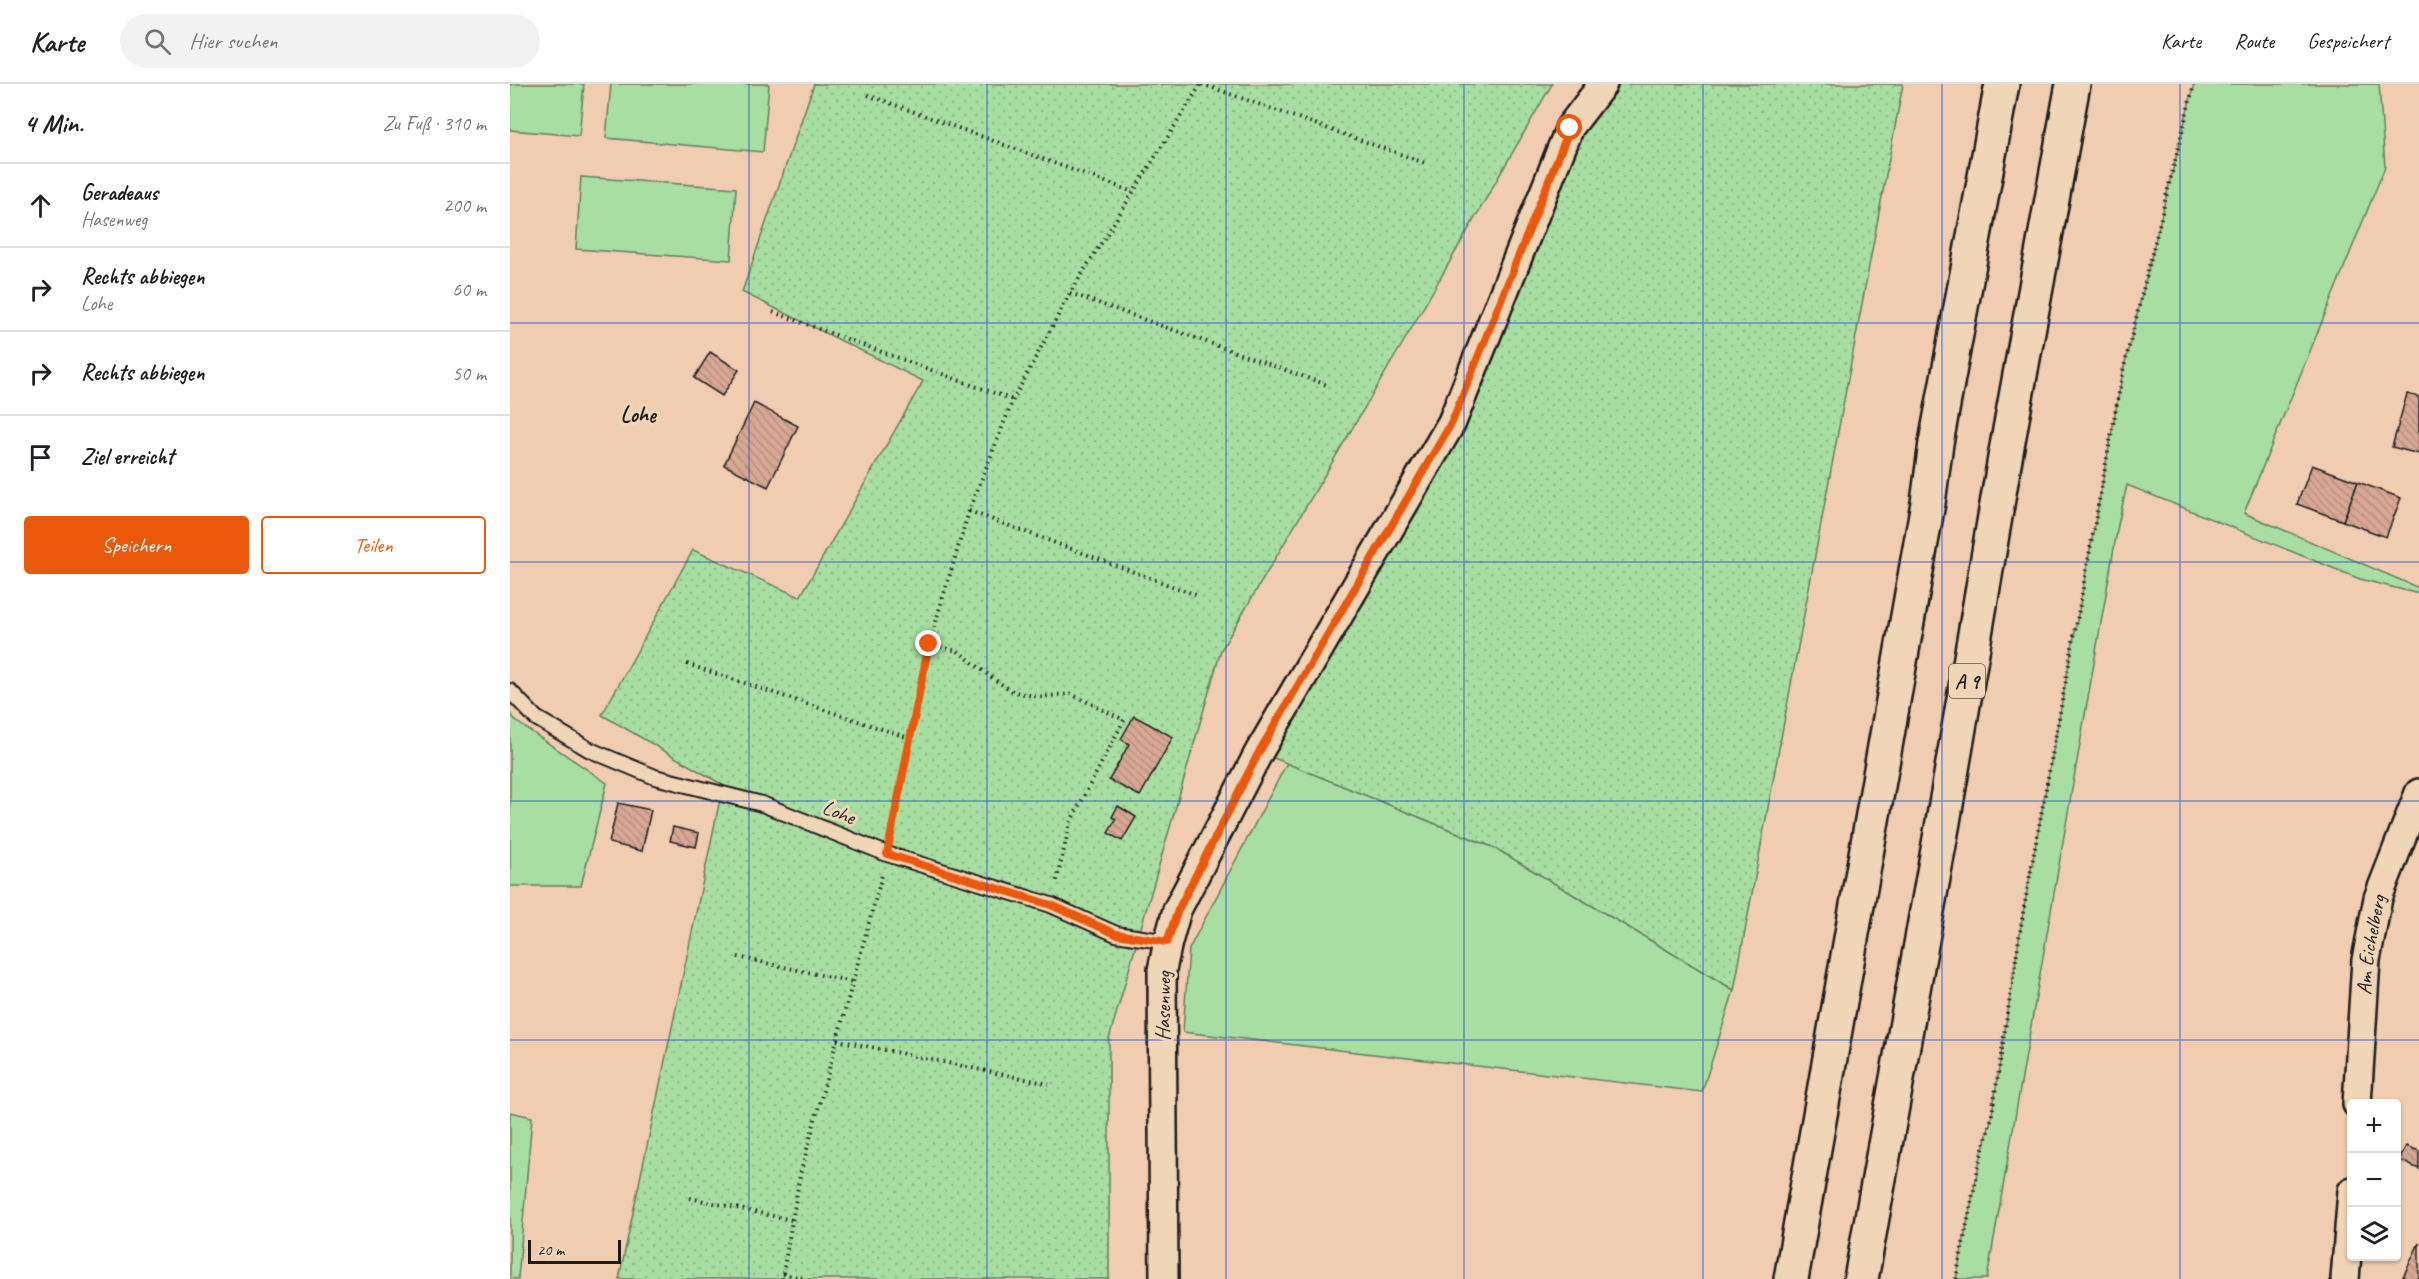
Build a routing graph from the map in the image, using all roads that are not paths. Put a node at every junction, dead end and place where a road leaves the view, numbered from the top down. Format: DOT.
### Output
graph roads {
  1 [pos="1603,84"];
  2 [pos="2002,84"];
  3 [pos="2073,84"];
  4 [pos="510,691"];
  5 [pos="2419,793"];
  6 [pos="1167,942"];
  7 [pos="2357,1099"];
  8 [pos="2351,1207"];
  9 [pos="1164,1279"];
  10 [pos="1791,1279"];
  11 [pos="1861,1279"];
  12 [pos="2345,1279"];
  1 -- 6 [label="street, Hasenweg"];
  2 -- 10 [label="highway"];
  3 -- 11 [label="highway, A 9"];
  4 -- 6 [label="lane, Lohe"];
  5 -- 7 [label="street, Am Eichelberg"];
  6 -- 9 [label="street, Hasenweg"];
  8 -- 12 [label="street"];
}
